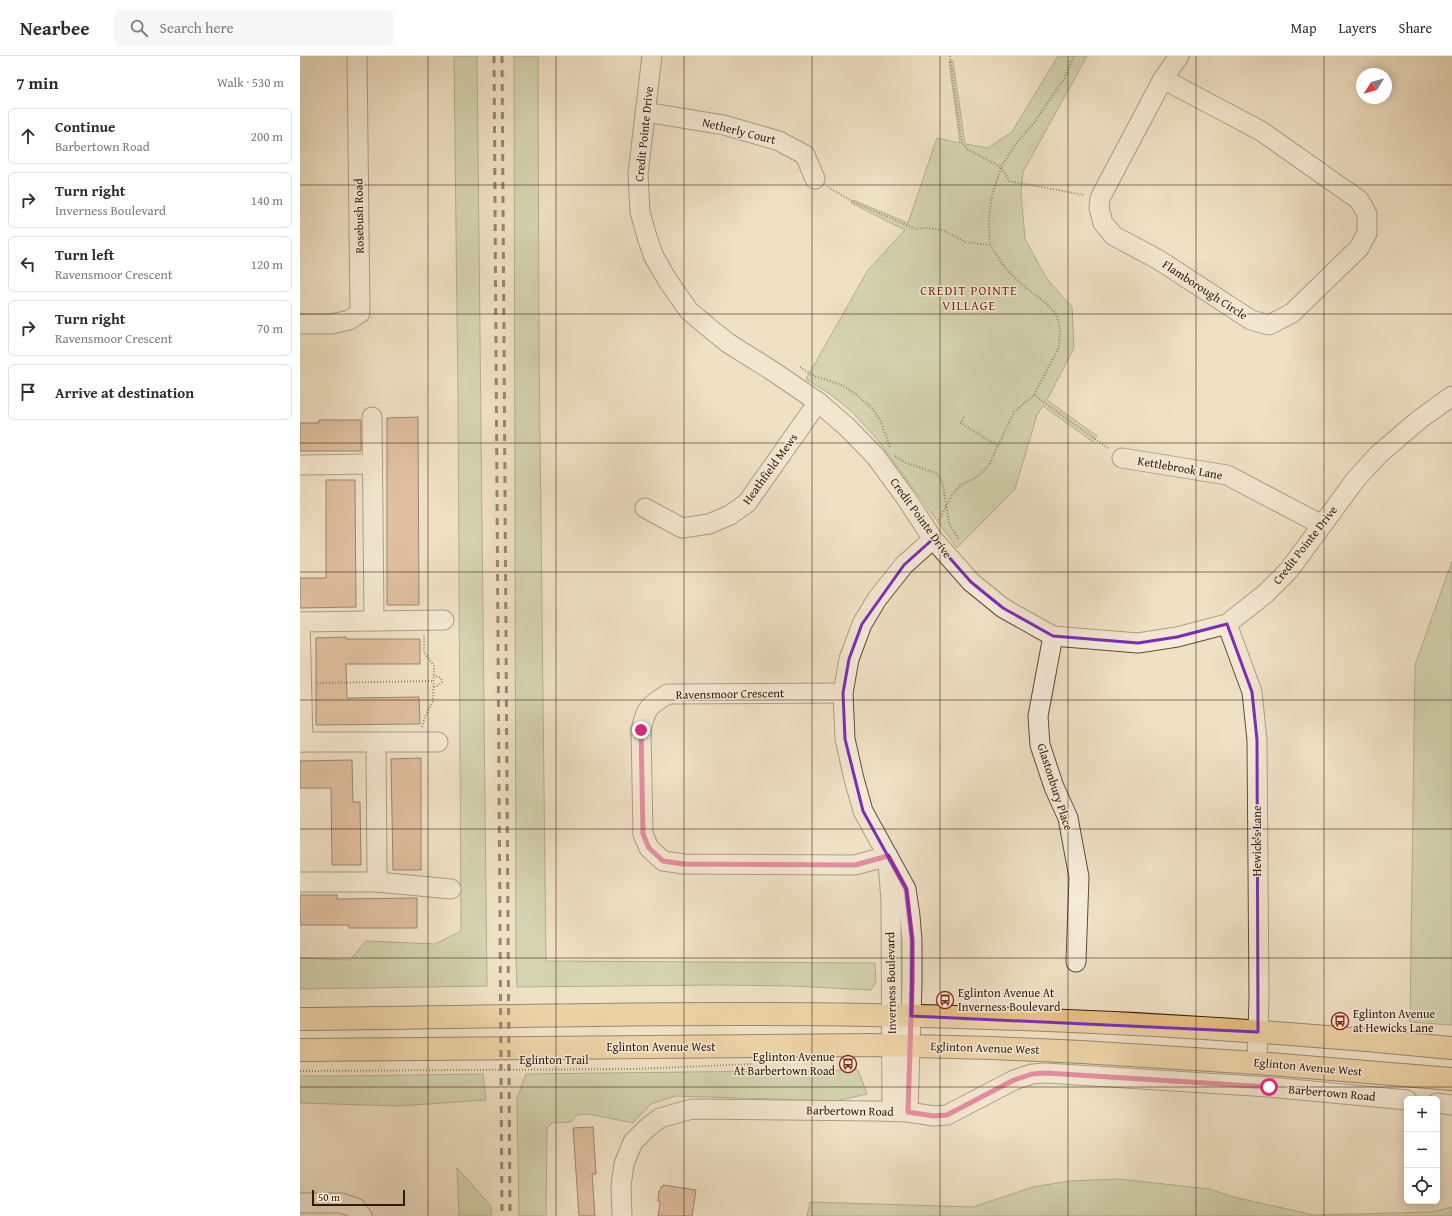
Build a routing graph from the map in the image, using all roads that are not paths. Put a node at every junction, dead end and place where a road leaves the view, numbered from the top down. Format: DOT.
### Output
graph roads {
  1 [pos="357,56"];
  2 [pos="652,56"];
  3 [pos="1179,56"];
  4 [pos="1163,79"];
  5 [pos="645,112"];
  6 [pos="815,179"];
  7 [pos="300,324"];
  8 [pos="1452,396"];
  9 [pos="818,402"];
  10 [pos="372,417"];
  11 [pos="1122,458"];
  12 [pos="373,464"];
  13 [pos="300,465"];
  14 [pos="645,508"];
  15 [pos="1322,525"];
  16 [pos="935,532"];
  17 [pos="444,620"];
  18 [pos="374,621"];
  19 [pos="300,622"];
  20 [pos="1227,624"];
  21 [pos="1053,636"];
  22 [pos="844,692"];
  23 [pos="301,742"];
  24 [pos="376,742"];
  25 [pos="438,742"];
  26 [pos="888,856"];
  27 [pos="300,882"];
  28 [pos="377,882"];
  29 [pos="450,889"];
  30 [pos="1076,962"];
  31 [pos="901,1016"];
  32 [pos="300,1019"];
  33 [pos="1258,1032"];
  34 [pos="901,1046"];
  35 [pos="1452,1048"];
  36 [pos="300,1050"];
  37 [pos="1257,1063"];
  38 [pos="1452,1079"];
  39 [pos="1404,1100"];
  40 [pos="1440,1103"];
  41 [pos="1452,1105"];
  42 [pos="900,1111"];
  43 [pos="300,1203"];
  44 [pos="362,1216"];
  45 [pos="622,1216"];
  1 -- 7 [label="street, Rosebush Road"];
  2 -- 5 [label="street, Credit Pointe Drive"];
  3 -- 4 [label="street"];
  4 -- 4 [label="street, Flamborough Circle"];
  5 -- 6 [label="street, Netherly Court"];
  5 -- 9 [label="street, Credit Pointe Drive"];
  8 -- 15 [label="street, Credit Pointe Drive"];
  9 -- 14 [label="street, Heathfield Mews"];
  9 -- 16 [label="street, Credit Pointe Drive"];
  10 -- 12 [label="street"];
  11 -- 15 [label="street, Kettlebrook Lane"];
  12 -- 13 [label="street"];
  12 -- 18 [label="street"];
  15 -- 20 [label="street, Credit Pointe Drive"];
  16 -- 21 [label="street, Credit Pointe Drive"];
  16 -- 22 [label="street, Inverness Boulevard"];
  17 -- 18 [label="street"];
  18 -- 19 [label="street"];
  19 -- 23 [label="street"];
  20 -- 21 [label="street, Credit Pointe Drive"];
  20 -- 33 [label="street, Hewick's Lane"];
  21 -- 30 [label="street, Glastonbury Place"];
  22 -- 26 [label="street, Inverness Boulevard"];
  22 -- 26 [label="street, Ravensmoor Crescent"];
  23 -- 24 [label="street"];
  24 -- 25 [label="street"];
  24 -- 28 [label="street"];
  26 -- 31 [label="street, Inverness Boulevard"];
  27 -- 28 [label="street"];
  28 -- 29 [label="street"];
  31 -- 32 [label="main road"];
  31 -- 33 [label="main road"];
  31 -- 34 [label="street, Inverness Boulevard"];
  33 -- 35 [label="main road"];
  33 -- 37 [label="street, Hewick's Lane"];
  34 -- 36 [label="main road, Eglinton Avenue West"];
  34 -- 37 [label="main road, Eglinton Avenue West"];
  34 -- 42 [label="street, Inverness Boulevard"];
  37 -- 38 [label="main road, Eglinton Avenue West"];
  39 -- 42 [label="street, Barbertown Road"];
  40 -- 41 [label="street"];
  42 -- 45 [label="street, Barbertown Road"];
  43 -- 44 [label="street"];
}
